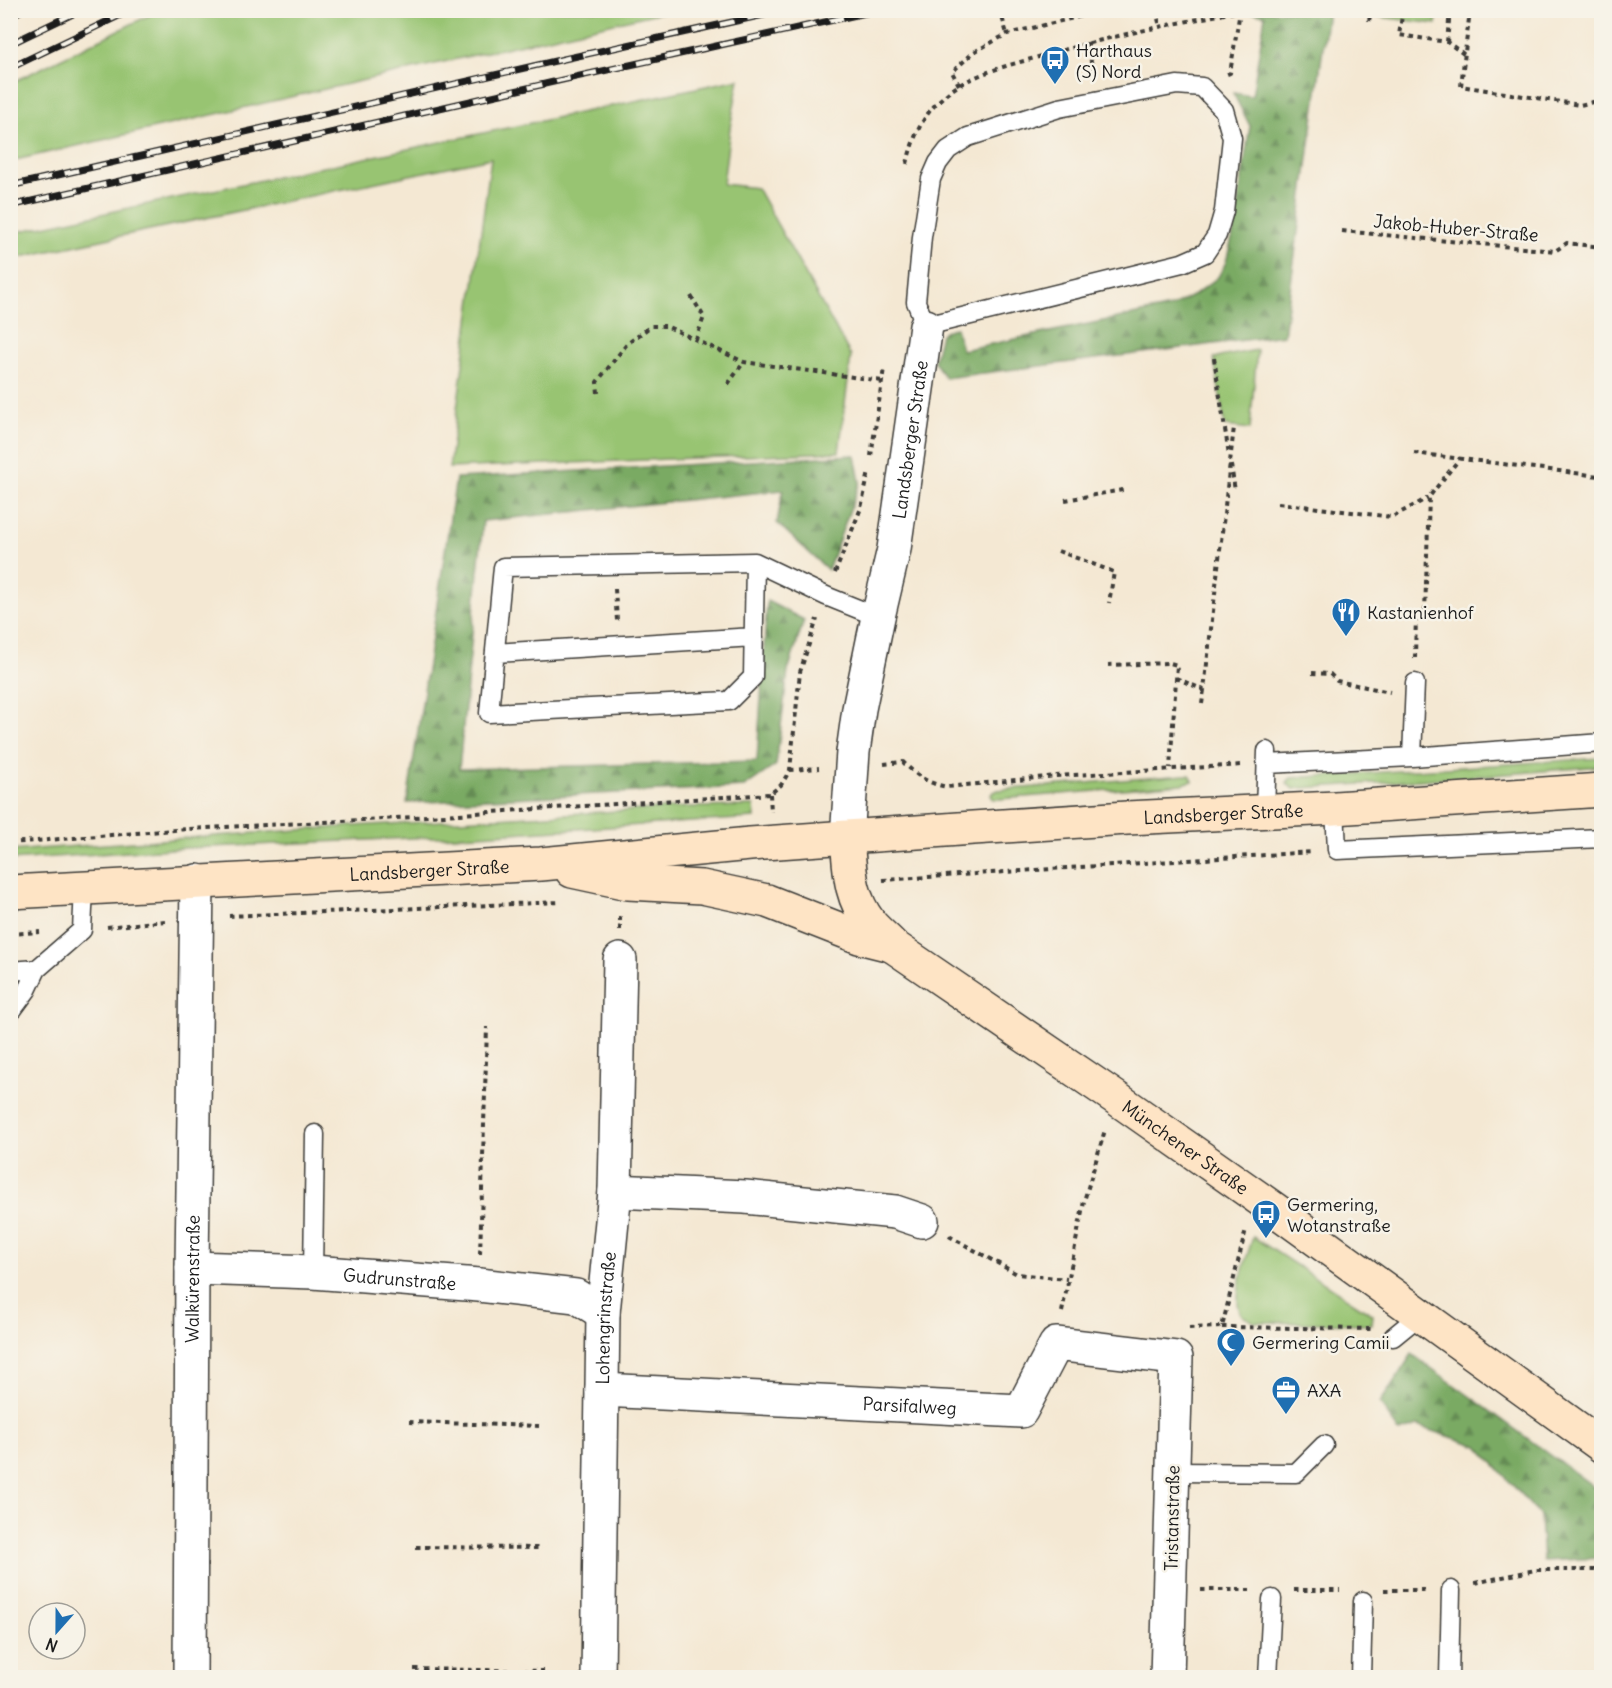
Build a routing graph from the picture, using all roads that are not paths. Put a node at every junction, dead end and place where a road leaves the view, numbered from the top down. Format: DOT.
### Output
graph roads {
  1 [pos="926,326"];
  2 [pos="755,562"];
  3 [pos="878,617"];
  4 [pos="754,637"];
  5 [pos="495,654"];
  6 [pos="1414,688"];
  7 [pos="1602,743"];
  8 [pos="1412,757"];
  9 [pos="1602,790"];
  10 [pos="1335,808"];
  11 [pos="1265,811"];
  12 [pos="847,838"];
  13 [pos="1602,838"];
  14 [pos="541,864"];
  15 [pos="197,881"];
  16 [pos="84,888"];
  17 [pos="10,892"];
  18 [pos="893,946"];
  19 [pos="620,960"];
  20 [pos="37,969"];
  21 [pos="10,971"];
  22 [pos="10,1013"];
  23 [pos="315,1134"];
  24 [pos="615,1191"];
  25 [pos="922,1221"];
  26 [pos="192,1268"];
  27 [pos="313,1272"];
  28 [pos="603,1313"];
  29 [pos="1176,1358"];
  30 [pos="602,1390"];
  31 [pos="1324,1445"];
  32 [pos="1602,1446"];
  33 [pos="1172,1472"];
  34 [pos="1451,1590"];
  35 [pos="1272,1593"];
  36 [pos="1368,1596"];
  37 [pos="190,1677"];
  38 [pos="598,1677"];
  39 [pos="1167,1677"];
  40 [pos="1268,1677"];
  41 [pos="1361,1677"];
  42 [pos="1449,1677"];
  1 -- 1 [label="lane"];
  1 -- 3 [label="street, Landsberger Straße"];
  2 -- 3 [label="lane"];
  2 -- 4 [label="lane"];
  2 -- 5 [label="lane"];
  3 -- 12 [label="street, Landsberger Straße"];
  4 -- 5 [label="lane"];
  4 -- 5 [label="lane"];
  6 -- 8 [label="lane"];
  7 -- 8 [label="lane"];
  8 -- 11 [label="lane"];
  9 -- 10 [label="main road, Landsberger Straße"];
  10 -- 11 [label="main road, Landsberger Straße"];
  10 -- 13 [label="lane"];
  11 -- 12 [label="main road, Landsberger Straße"];
  12 -- 14 [label="main road, Landsberger Straße"];
  12 -- 18 [label="main road, Münchener Straße"];
  14 -- 15 [label="main road, Landsberger Straße"];
  14 -- 18 [label="main road"];
  15 -- 16 [label="main road, Landsberger Straße"];
  15 -- 26 [label="street, Walkürenstraße"];
  16 -- 17 [label="main road, Landsberger Straße"];
  16 -- 20 [label="lane"];
  18 -- 32 [label="main road, Münchener Straße"];
  19 -- 24 [label="street, Lohengrinstraße"];
  20 -- 21 [label="lane"];
  20 -- 22 [label="lane"];
  23 -- 27 [label="lane"];
  24 -- 25 [label="street"];
  24 -- 28 [label="street, Lohengrinstraße"];
  26 -- 27 [label="street, Gudrunstraße"];
  26 -- 37 [label="street, Walkürenstraße"];
  27 -- 28 [label="street, Gudrunstraße"];
  28 -- 30 [label="street, Lohengrinstraße"];
  29 -- 30 [label="street, Parsifalweg"];
  29 -- 33 [label="street, Tristanstraße"];
  30 -- 38 [label="street, Lohengrinstraße"];
  31 -- 33 [label="lane"];
  33 -- 39 [label="street, Tristanstraße"];
  34 -- 42 [label="lane"];
  35 -- 40 [label="lane"];
  36 -- 41 [label="lane"];
}
